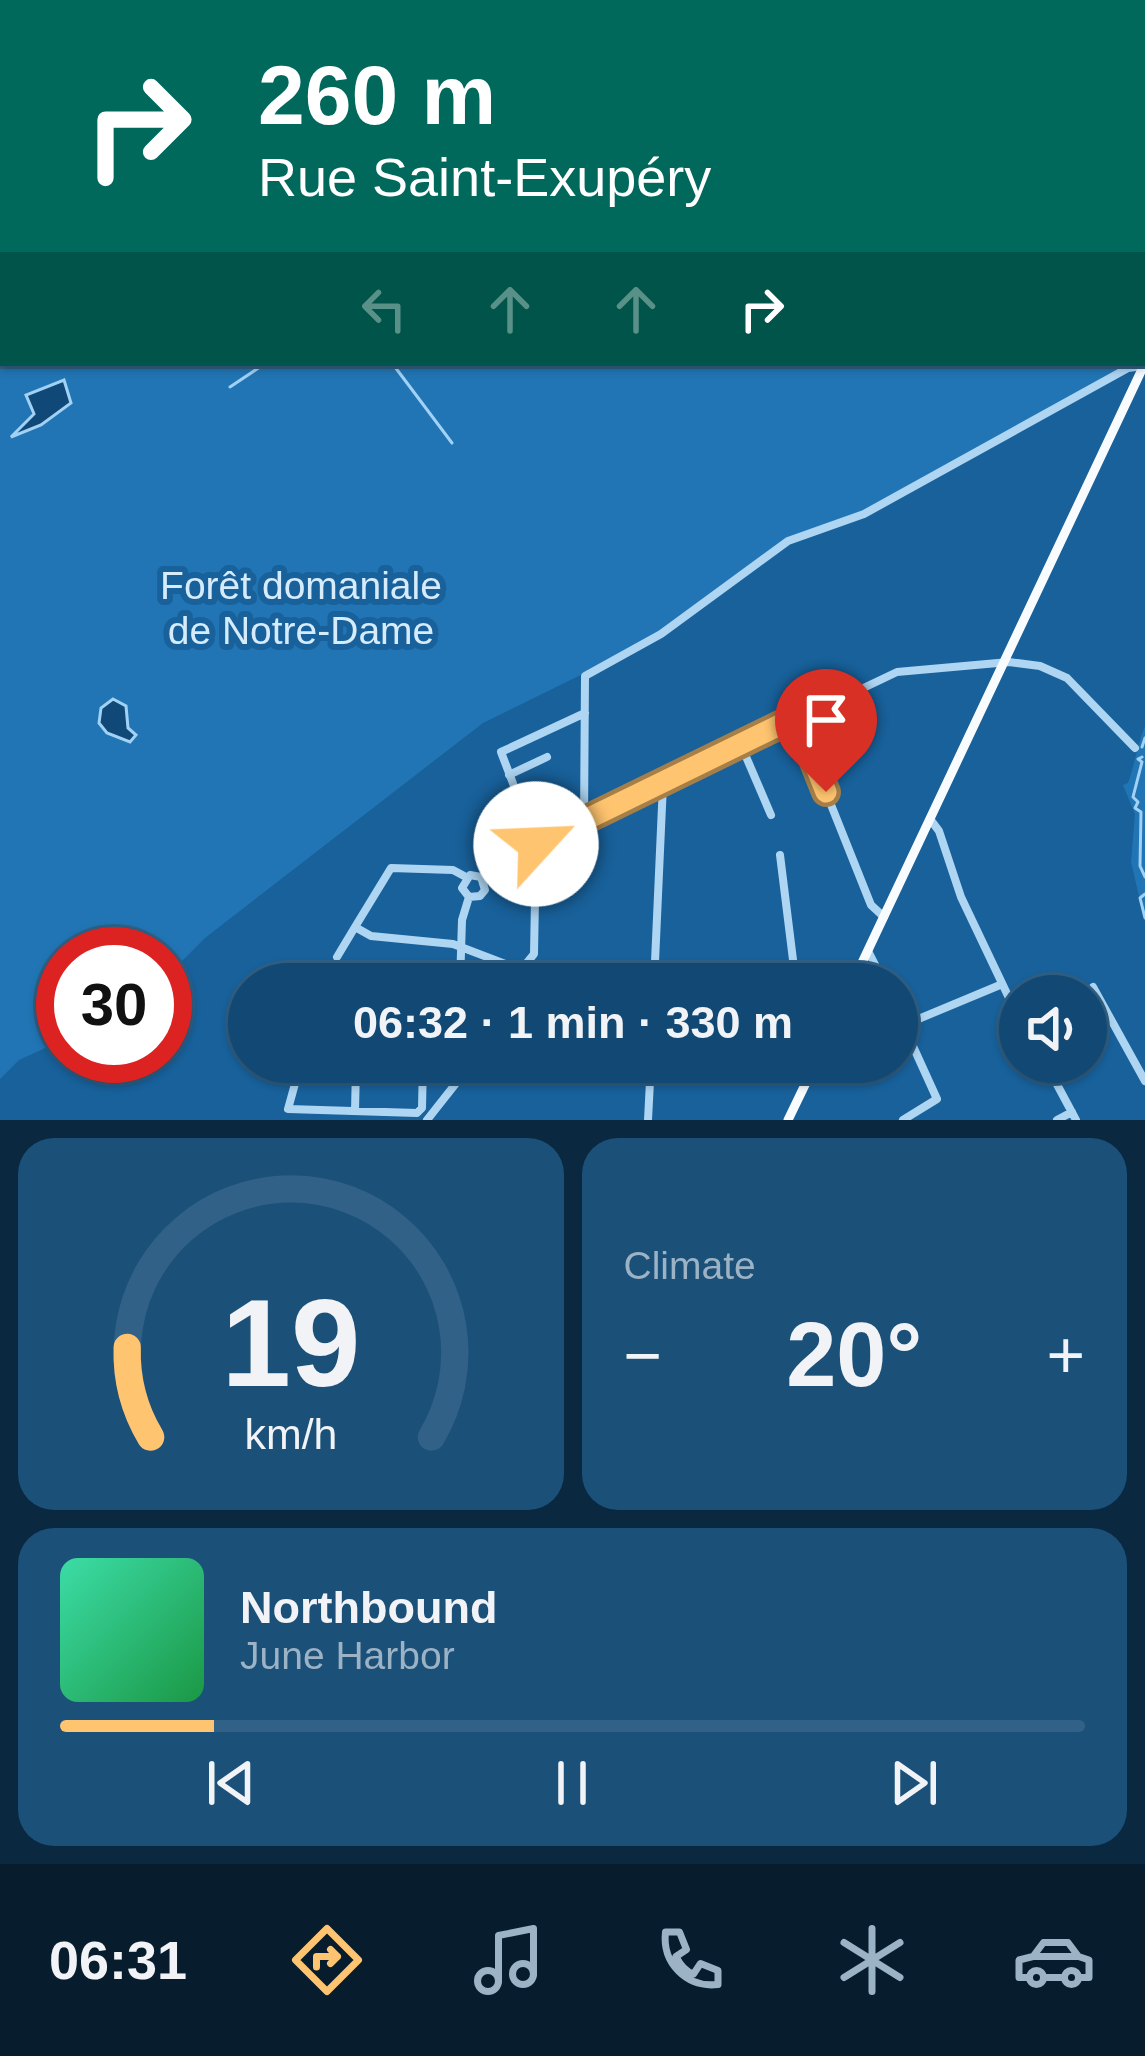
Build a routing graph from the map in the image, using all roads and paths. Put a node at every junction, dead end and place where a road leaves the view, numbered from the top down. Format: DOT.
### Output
graph roads {
  1 [pos="1139,366"];
  2 [pos="1144,366"];
  3 [pos="1002,662"];
  4 [pos="585,712"];
  5 [pos="796,717"];
  6 [pos="741,745"];
  7 [pos="1135,748"];
  8 [pos="547,757"];
  9 [pos="509,775"];
  10 [pos="663,784"];
  11 [pos="772,815"];
  12 [pos="929,819"];
  13 [pos="584,822"];
  14 [pos="536,844"];
  15 [pos="780,854"];
  16 [pos="466,877"];
  17 [pos="481,877"];
  18 [pos="469,897"];
  19 [pos="884,917"];
  20 [pos="355,927"];
  21 [pos="461,947"];
  22 [pos="868,951"];
  23 [pos="338,957"];
  24 [pos="461,963"];
  25 [pos="503,963"];
  26 [pos="527,963"];
  27 [pos="655,963"];
  28 [pos="793,963"];
  29 [pos="862,963"];
  30 [pos="874,963"];
  31 [pos="999,983"];
  32 [pos="999,985"];
  33 [pos="1107,1012"];
  34 [pos="918,1019"];
  35 [pos="918,1056"];
  36 [pos="1145,1081"];
  37 [pos="295,1083"];
  38 [pos="356,1083"];
  39 [pos="423,1083"];
  40 [pos="456,1083"];
  41 [pos="650,1083"];
  42 [pos="806,1083"];
  43 [pos="1056,1083"];
  44 [pos="355,1111"];
  45 [pos="287,1114"];
  46 [pos="1074,1116"];
  47 [pos="428,1120"];
  48 [pos="648,1120"];
  49 [pos="788,1120"];
  50 [pos="903,1120"];
  51 [pos="1057,1120"];
  1 -- 4 [label="street"];
  2 -- 3 [label="main road"];
  3 -- 5 [label="street"];
  3 -- 7 [label="street"];
  3 -- 12 [label="main road"];
  4 -- 9 [label="street"];
  4 -- 13 [label="street"];
  5 -- 6 [label="street"];
  5 -- 19 [label="street"];
  6 -- 10 [label="street"];
  6 -- 11 [label="street"];
  8 -- 9 [label="street"];
  9 -- 14 [label="street"];
  10 -- 13 [label="street"];
  10 -- 27 [label="street"];
  12 -- 19 [label="main road"];
  12 -- 31 [label="street"];
  13 -- 14 [label="street"];
  14 -- 17 [label="street"];
  14 -- 26 [label="street"];
  15 -- 28 [label="street"];
  16 -- 17 [label="street"];
  16 -- 18 [label="street"];
  16 -- 20 [label="street"];
  17 -- 18 [label="street"];
  18 -- 21 [label="street"];
  19 -- 22 [label="main road"];
  20 -- 21 [label="street"];
  20 -- 23 [label="street"];
  21 -- 24 [label="street"];
  21 -- 25 [label="street"];
  22 -- 29 [label="main road"];
  22 -- 30 [label="street"];
  32 -- 34 [label="street"];
  33 -- 36 [label="street"];
  35 -- 50 [label="street"];
  37 -- 45 [label="street"];
  38 -- 44 [label="street"];
  39 -- 44 [label="street"];
  40 -- 47 [label="street"];
  41 -- 48 [label="street"];
  42 -- 49 [label="main road"];
  43 -- 46 [label="street"];
  44 -- 45 [label="street"];
  46 -- 51 [label="street"];
}
